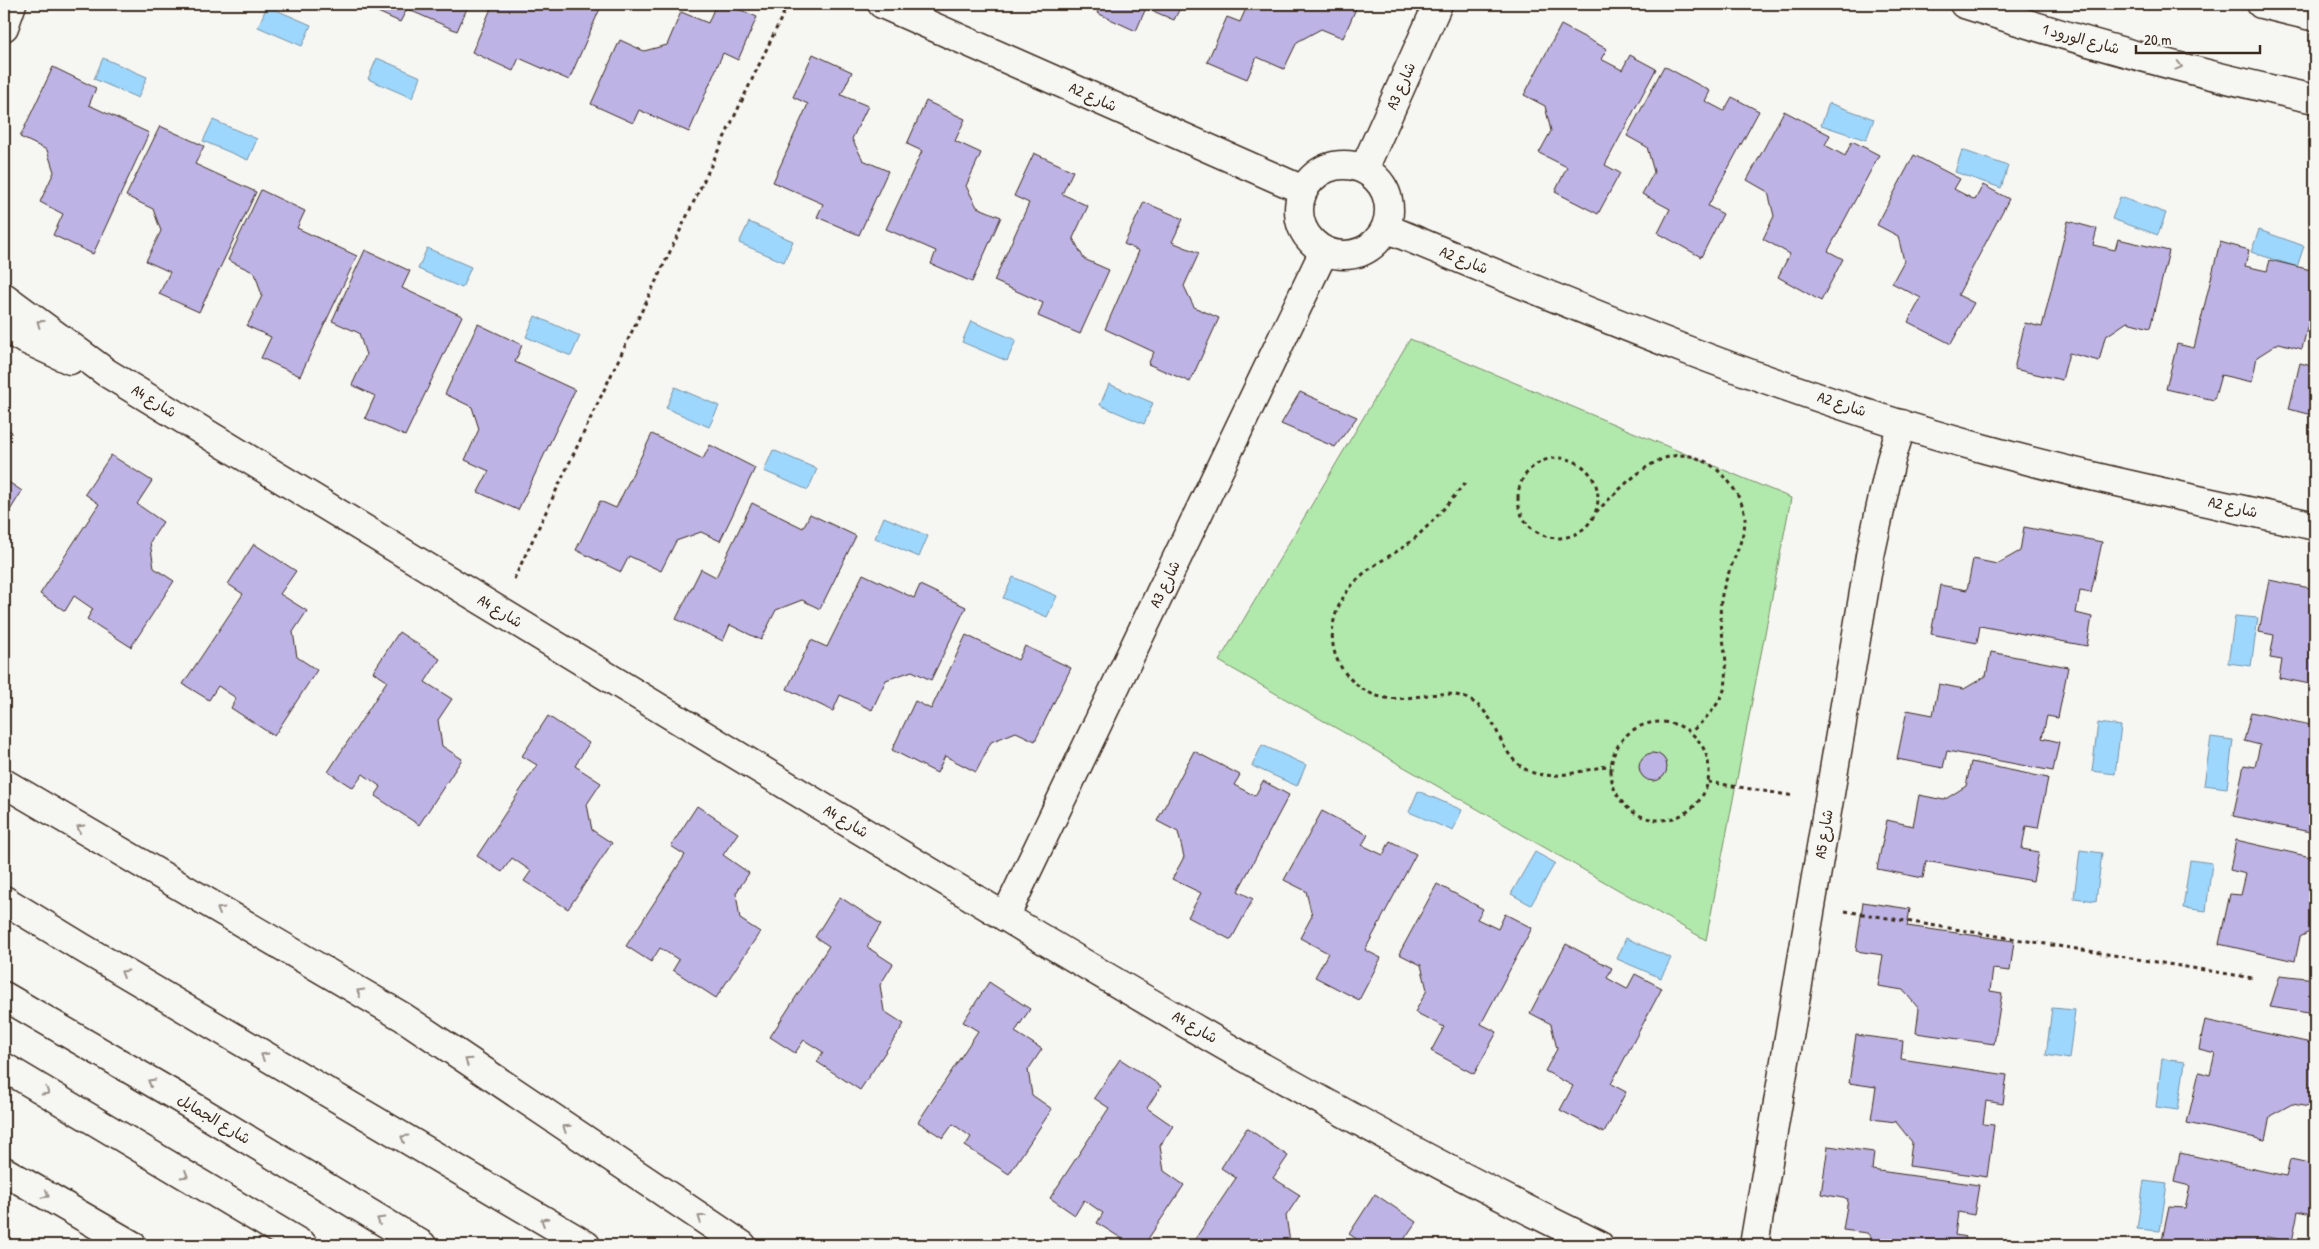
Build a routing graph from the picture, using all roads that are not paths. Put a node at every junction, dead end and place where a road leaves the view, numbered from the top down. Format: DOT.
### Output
graph roads {
  1 [pos="12,4"];
  2 [pos="882,4"];
  3 [pos="1438,4"];
  4 [pos="1964,4"];
  5 [pos="2261,4"];
  6 [pos="2315,18"];
  7 [pos="4,27"];
  8 [pos="2315,99"];
  9 [pos="1364,169"];
  10 [pos="1303,190"];
  11 [pos="1386,228"];
  12 [pos="1324,251"];
  13 [pos="4,296"];
  14 [pos="4,326"];
  15 [pos="107,373"];
  16 [pos="1902,424"];
  17 [pos="2315,526"];
  18 [pos="4,784"];
  19 [pos="4,900"];
  20 [pos="1005,917"];
  21 [pos="4,996"];
  22 [pos="4,1067"];
  23 [pos="4,1171"];
  24 [pos="132,1245"];
  25 [pos="303,1245"];
  26 [pos="422,1245"];
  27 [pos="586,1245"];
  28 [pos="742,1245"];
  29 [pos="1599,1245"];
  30 [pos="1754,1245"];
  1 -- 7 [label="street"];
  2 -- 10 [label="street, A2 شارع"];
  3 -- 9 [label="street, A3 شارع"];
  4 -- 8 [label="street, شارع الورود 1, one-way"];
  5 -- 6 [label="street"];
  9 -- 10 [label="street"];
  9 -- 11 [label="street"];
  10 -- 12 [label="street"];
  11 -- 12 [label="street"];
  11 -- 16 [label="street, A2 شارع"];
  12 -- 20 [label="street, A3 شارع"];
  15 -- 13 [label="street, A4 شارع, one-way"];
  14 -- 15 [label="street, A4 شارع"];
  15 -- 20 [label="street, A4 شارع"];
  16 -- 17 [label="street, A2 شارع"];
  16 -- 30 [label="street, A5 شارع"];
  28 -- 18 [label="street, one-way"];
  27 -- 19 [label="street, one-way"];
  20 -- 29 [label="street, A4 شارع"];
  26 -- 21 [label="street, شارع الجمايل, one-way"];
  22 -- 25 [label="street, one-way"];
  23 -- 24 [label="street, one-way"];
}
